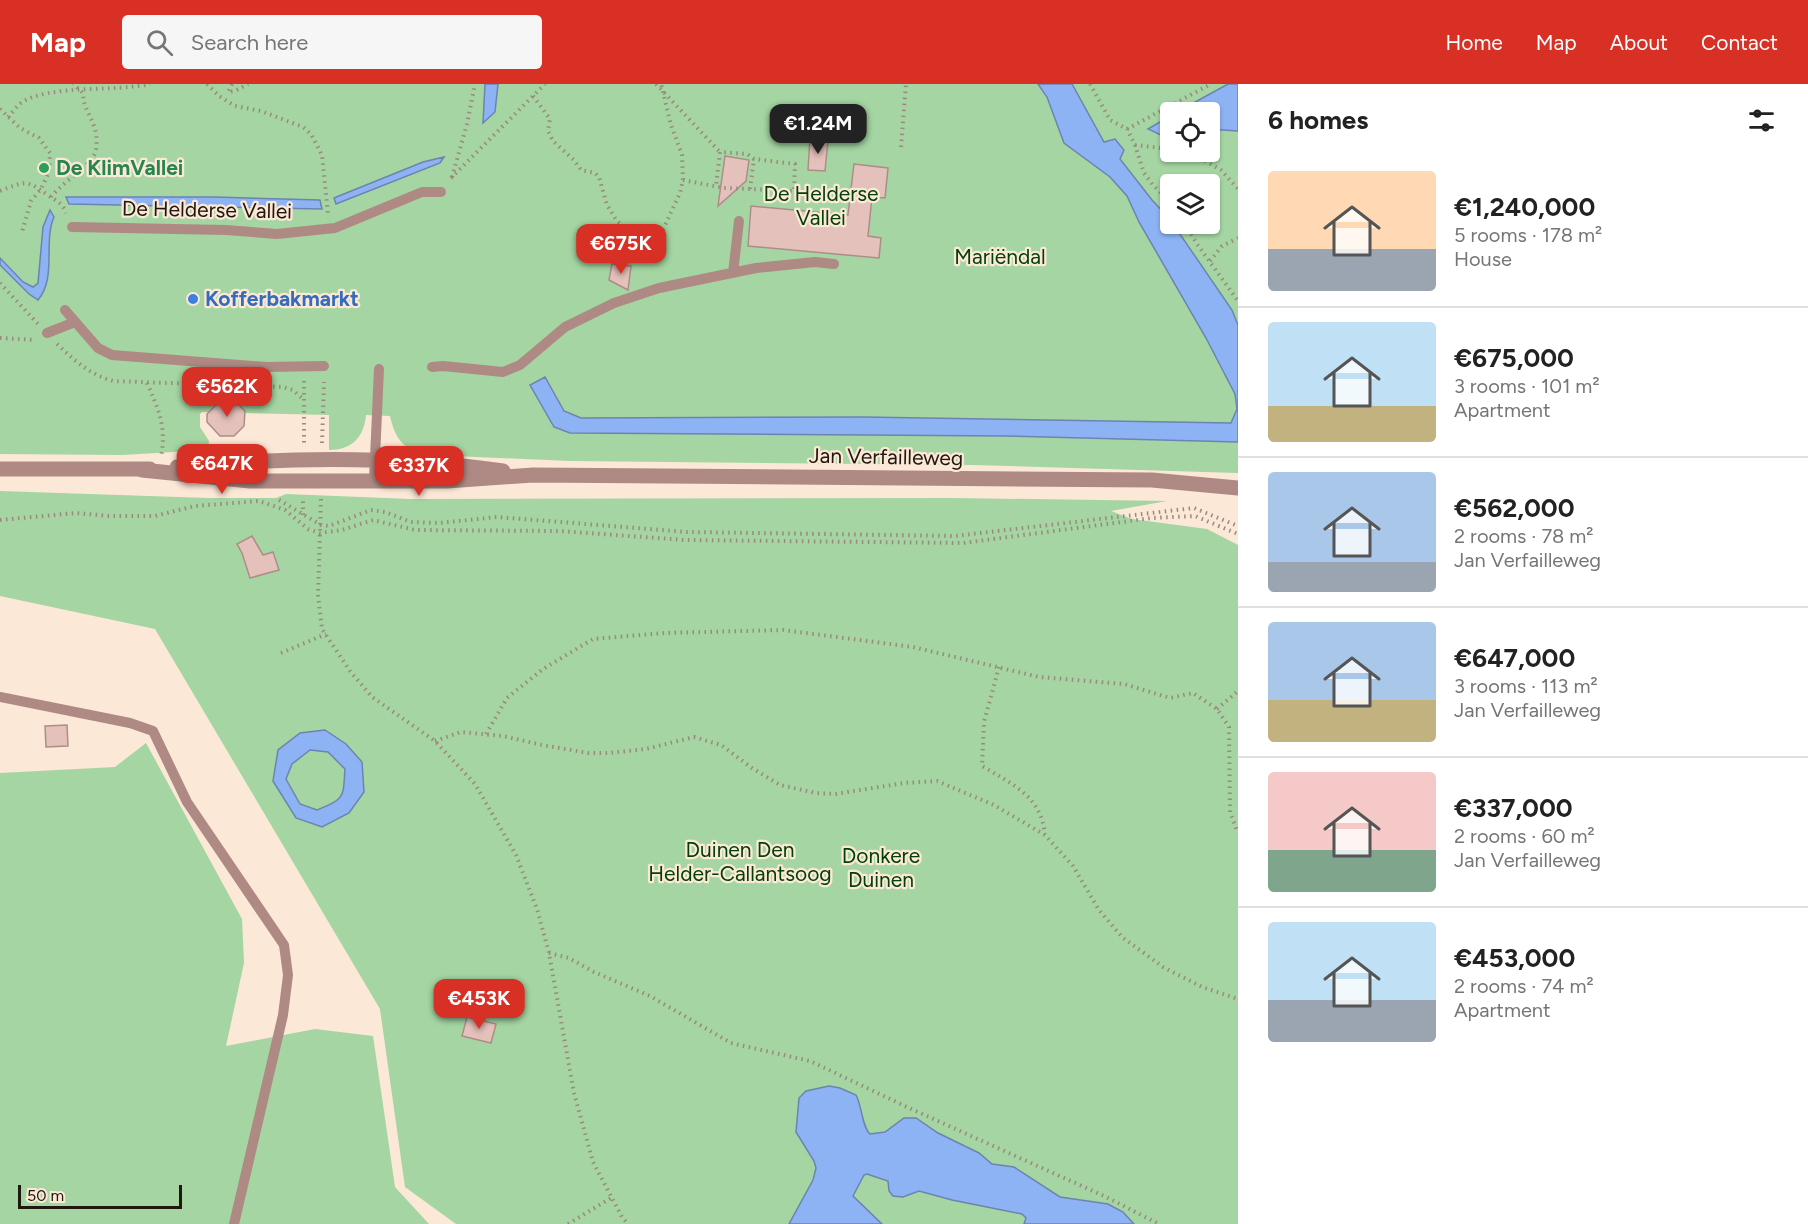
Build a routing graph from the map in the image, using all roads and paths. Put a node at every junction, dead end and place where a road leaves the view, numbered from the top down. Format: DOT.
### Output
graph roads {
  1 [pos="150,84"];
  2 [pos="207,84"];
  3 [pos="232,84"];
  4 [pos="475,84"];
  5 [pos="544,84"];
  6 [pos="656,84"];
  7 [pos="661,84"];
  8 [pos="906,84"];
  9 [pos="1089,84"];
  10 [pos="1211,84"];
  11 [pos="246,85"];
  12 [pos="75,86"];
  13 [pos="663,91"];
  14 [pos="228,92"];
  15 [pos="532,96"];
  16 [pos="224,99"];
  17 [pos="0,109"];
  18 [pos="8,117"];
  19 [pos="1127,129"];
  20 [pos="1135,145"];
  21 [pos="901,147"];
  22 [pos="1160,148"];
  23 [pos="720,152"];
  24 [pos="754,159"];
  25 [pos="1207,162"];
  26 [pos="451,178"];
  27 [pos="683,180"];
  28 [pos="716,186"];
  29 [pos="41,189"];
  30 [pos="750,189"];
  31 [pos="1238,189"];
  32 [pos="0,191"];
  33 [pos="441,192"];
  34 [pos="1160,192"];
  35 [pos="51,196"];
  36 [pos="739,221"];
  37 [pos="72,227"];
  38 [pos="335,228"];
  39 [pos="22,232"];
  40 [pos="1192,234"];
  41 [pos="1238,238"];
  42 [pos="1210,261"];
  43 [pos="834,264"];
  44 [pos="733,273"];
  45 [pos="1238,301"];
  46 [pos="64,310"];
  47 [pos="75,322"];
  48 [pos="45,337"];
  49 [pos="0,338"];
  50 [pos="324,366"];
  51 [pos="432,367"];
  52 [pos="379,369"];
  53 [pos="147,382"];
  54 [pos="304,400"];
  55 [pos="304,460"];
  56 [pos="375,460"];
  57 [pos="159,468"];
  58 [pos="0,469"];
  59 [pos="142,470"];
  60 [pos="533,475"];
  61 [pos="374,480"];
  62 [pos="1238,488"];
  63 [pos="303,515"];
  64 [pos="0,520"];
  65 [pos="321,525"];
  66 [pos="1238,526"];
  67 [pos="320,533"];
  68 [pos="1238,534"];
  69 [pos="326,634"];
  70 [pos="282,653"];
  71 [pos="999,668"];
  72 [pos="1238,691"];
  73 [pos="0,697"];
  74 [pos="1217,709"];
  75 [pos="486,734"];
  76 [pos="435,741"];
  77 [pos="1238,833"];
  78 [pos="1045,835"];
  79 [pos="549,953"];
  80 [pos="1238,999"];
  81 [pos="611,1198"];
  82 [pos="234,1224"];
  83 [pos="568,1224"];
  84 [pos="628,1224"];
  85 [pos="1159,1224"];
  1 -- 12 [label="path"];
  2 -- 16 [label="path"];
  3 -- 14 [label="path"];
  4 -- 26 [label="path"];
  5 -- 15 [label="path"];
  6 -- 13 [label="path"];
  7 -- 13 [label="path"];
  8 -- 21 [label="path"];
  9 -- 19 [label="path"];
  10 -- 19 [label="path"];
  11 -- 14 [label="path"];
  12 -- 18 [label="path"];
  12 -- 35 [label="path"];
  13 -- 23 [label="path"];
  13 -- 27 [label="path"];
  14 -- 16 [label="path"];
  15 -- 26 [label="path"];
  15 -- 27 [label="path"];
  16 -- 38 [label="path"];
  17 -- 18 [label="path"];
  18 -- 29 [label="path"];
  19 -- 20 [label="path"];
  20 -- 22 [label="path"];
  20 -- 34 [label="path"];
  23 -- 24 [label="path"];
  23 -- 28 [label="path"];
  24 -- 30 [label="path"];
  24 -- 30 [label="path"];
  25 -- 31 [label="path"];
  26 -- 33 [label="path"];
  27 -- 28 [label="path"];
  28 -- 30 [label="path"];
  29 -- 32 [label="path"];
  29 -- 35 [label="path"];
  29 -- 39 [label="path"];
  33 -- 38 [label="lane, De Helderse Vallei"];
  35 -- 37 [label="path"];
  36 -- 44 [label="lane"];
  37 -- 38 [label="lane, De Helderse Vallei"];
  40 -- 42 [label="path"];
  41 -- 42 [label="path"];
  42 -- 45 [label="path"];
  43 -- 44 [label="lane"];
  44 -- 51 [label="lane"];
  46 -- 47 [label="lane"];
  47 -- 48 [label="lane"];
  47 -- 50 [label="lane"];
  48 -- 49 [label="path"];
  52 -- 56 [label="lane"];
  53 -- 57 [label="path"];
  54 -- 55 [label="path"];
  55 -- 56 [label="street, Jan Verfailleweg"];
  55 -- 57 [label="street, Jan Verfailleweg"];
  56 -- 60 [label="street, Jan Verfailleweg"];
  56 -- 61 [label="lane"];
  57 -- 59 [label="street, Jan Verfailleweg"];
  58 -- 59 [label="street, Jan Verfailleweg"];
  59 -- 61 [label="street, Jan Verfailleweg"];
  60 -- 61 [label="street, Jan Verfailleweg"];
  60 -- 62 [label="street, Jan Verfailleweg"];
  63 -- 65 [label="path"];
  64 -- 67 [label="path"];
  65 -- 66 [label="path"];
  65 -- 67 [label="path"];
  67 -- 68 [label="path"];
  67 -- 69 [label="path"];
  69 -- 70 [label="path"];
  69 -- 76 [label="path"];
  71 -- 74 [label="path"];
  71 -- 75 [label="path"];
  71 -- 78 [label="path"];
  72 -- 74 [label="path"];
  73 -- 82 [label="lane"];
  74 -- 77 [label="path"];
  75 -- 76 [label="path"];
  75 -- 78 [label="path"];
  76 -- 79 [label="path"];
  78 -- 80 [label="path"];
  79 -- 81 [label="path"];
  79 -- 85 [label="path"];
  81 -- 83 [label="path"];
  81 -- 84 [label="path"];
}
